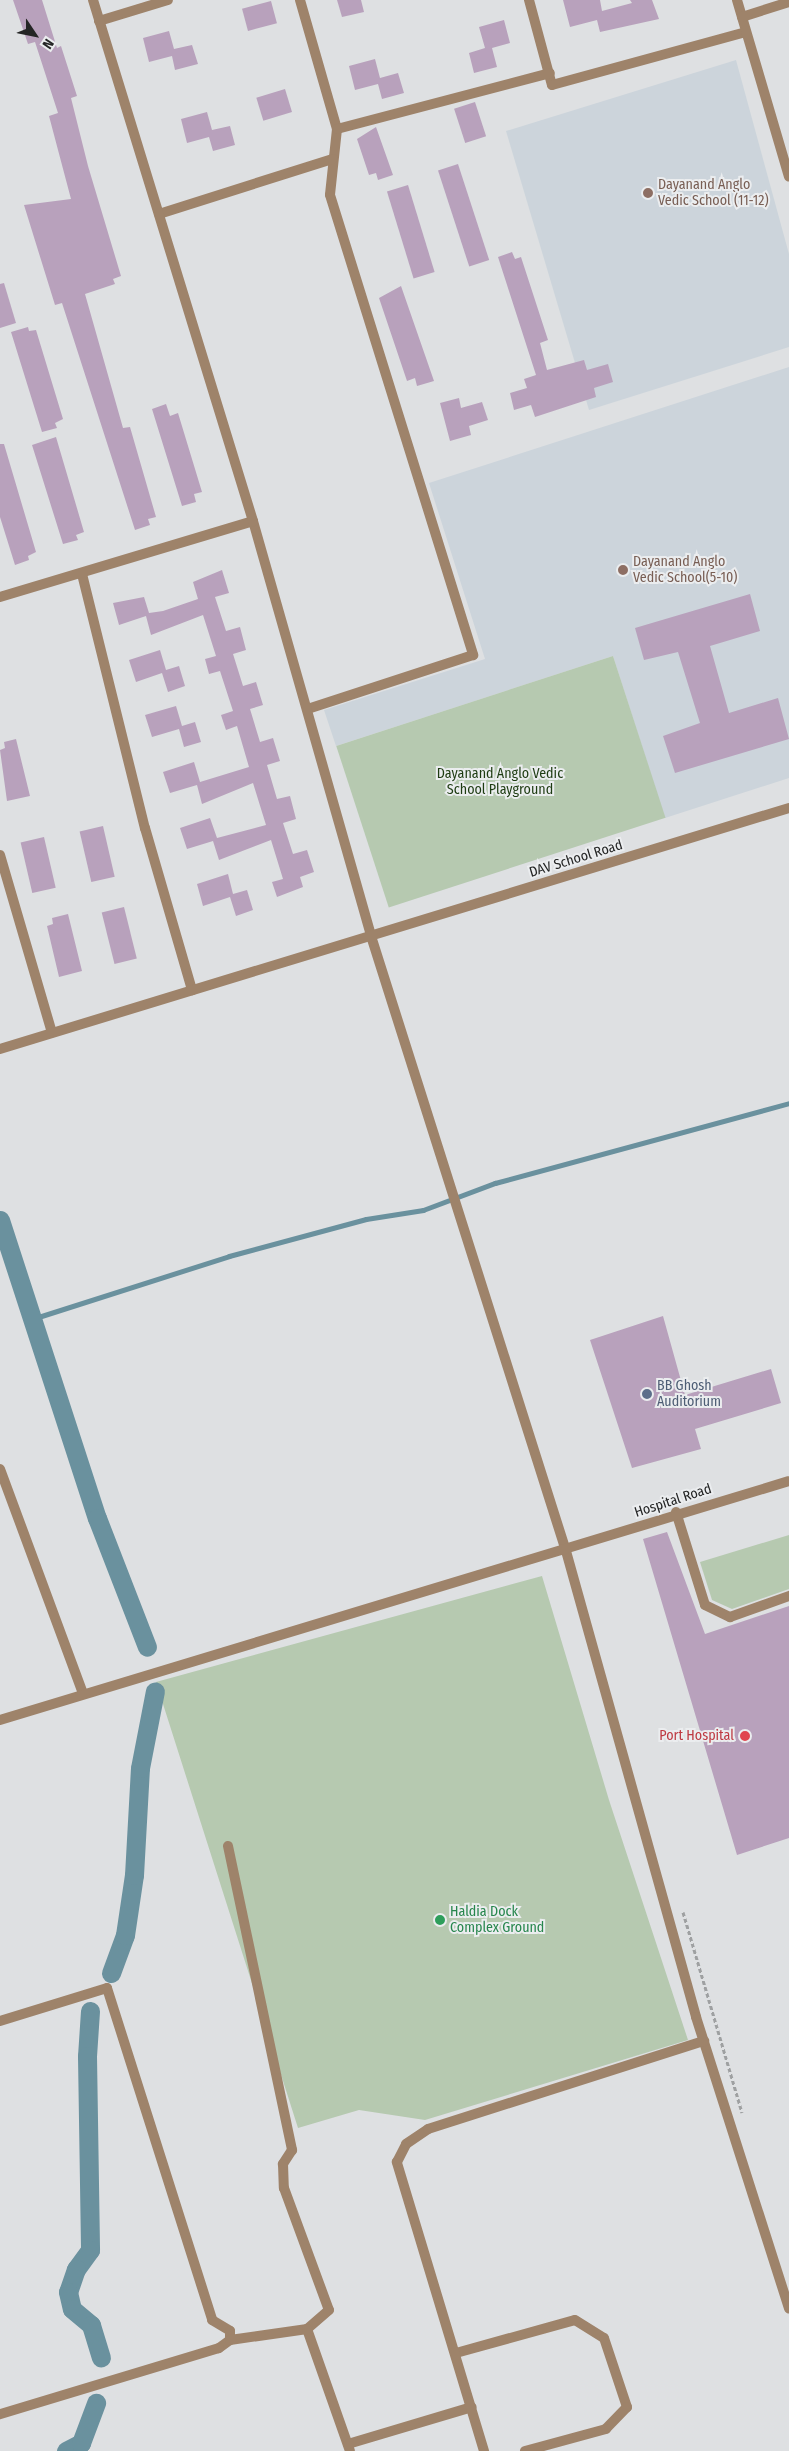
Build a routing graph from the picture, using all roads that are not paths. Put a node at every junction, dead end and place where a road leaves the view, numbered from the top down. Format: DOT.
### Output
graph roads {
  1 [pos="93,0"];
  2 [pos="168,0"];
  3 [pos="300,0"];
  4 [pos="529,0"];
  5 [pos="736,0"];
  6 [pos="789,2"];
  7 [pos="742,18"];
  8 [pos="99,21"];
  9 [pos="746,32"];
  10 [pos="550,73"];
  11 [pos="337,129"];
  12 [pos="332,160"];
  13 [pos="789,177"];
  14 [pos="159,214"];
  15 [pos="254,521"];
  16 [pos="82,574"];
  17 [pos="0,597"];
  18 [pos="308,709"];
  19 [pos="789,808"];
  20 [pos="0,856"];
  21 [pos="371,936"];
  22 [pos="192,990"];
  23 [pos="52,1033"];
  24 [pos="0,1049"];
  25 [pos="0,1470"];
  26 [pos="789,1481"];
  27 [pos="676,1512"];
  28 [pos="566,1551"];
  29 [pos="789,1596"];
  30 [pos="83,1693"];
  31 [pos="0,1720"];
  32 [pos="228,1846"];
  33 [pos="0,2022"];
  34 [pos="704,2041"];
  35 [pos="789,2309"];
  36 [pos="307,2329"];
  37 [pos="230,2340"];
  38 [pos="456,2353"];
  39 [pos="472,2407"];
  40 [pos="0,2414"];
  41 [pos="349,2447"];
  42 [pos="484,2451"];
  43 [pos="525,2451"];
  1 -- 8 [label="street"];
  2 -- 8 [label="street"];
  3 -- 11 [label="street"];
  4 -- 10 [label="street"];
  5 -- 7 [label="street"];
  6 -- 7 [label="street"];
  7 -- 9 [label="street"];
  8 -- 14 [label="street"];
  9 -- 10 [label="street"];
  9 -- 13 [label="street"];
  10 -- 11 [label="street"];
  11 -- 12 [label="street"];
  12 -- 14 [label="street"];
  12 -- 18 [label="street"];
  14 -- 15 [label="street"];
  15 -- 16 [label="street"];
  15 -- 18 [label="street"];
  16 -- 17 [label="street"];
  16 -- 22 [label="street"];
  18 -- 21 [label="street"];
  19 -- 21 [label="street, DAV School Road"];
  20 -- 23 [label="street"];
  21 -- 22 [label="street, DAV School Road"];
  21 -- 28 [label="street"];
  22 -- 23 [label="street, DAV School Road"];
  23 -- 24 [label="street, DAV School Road"];
  25 -- 30 [label="street"];
  26 -- 27 [label="street, Hospital Road"];
  27 -- 28 [label="street, Hospital Road"];
  27 -- 29 [label="street"];
  28 -- 30 [label="street, Hospital Road"];
  28 -- 34 [label="street"];
  30 -- 31 [label="street, Hospital Road"];
  32 -- 36 [label="street"];
  33 -- 37 [label="street"];
  34 -- 35 [label="street"];
  34 -- 38 [label="street"];
  36 -- 37 [label="street"];
  36 -- 41 [label="street"];
  37 -- 40 [label="street"];
  38 -- 39 [label="street"];
  38 -- 43 [label="street"];
  39 -- 41 [label="street"];
  39 -- 42 [label="street"];
}
